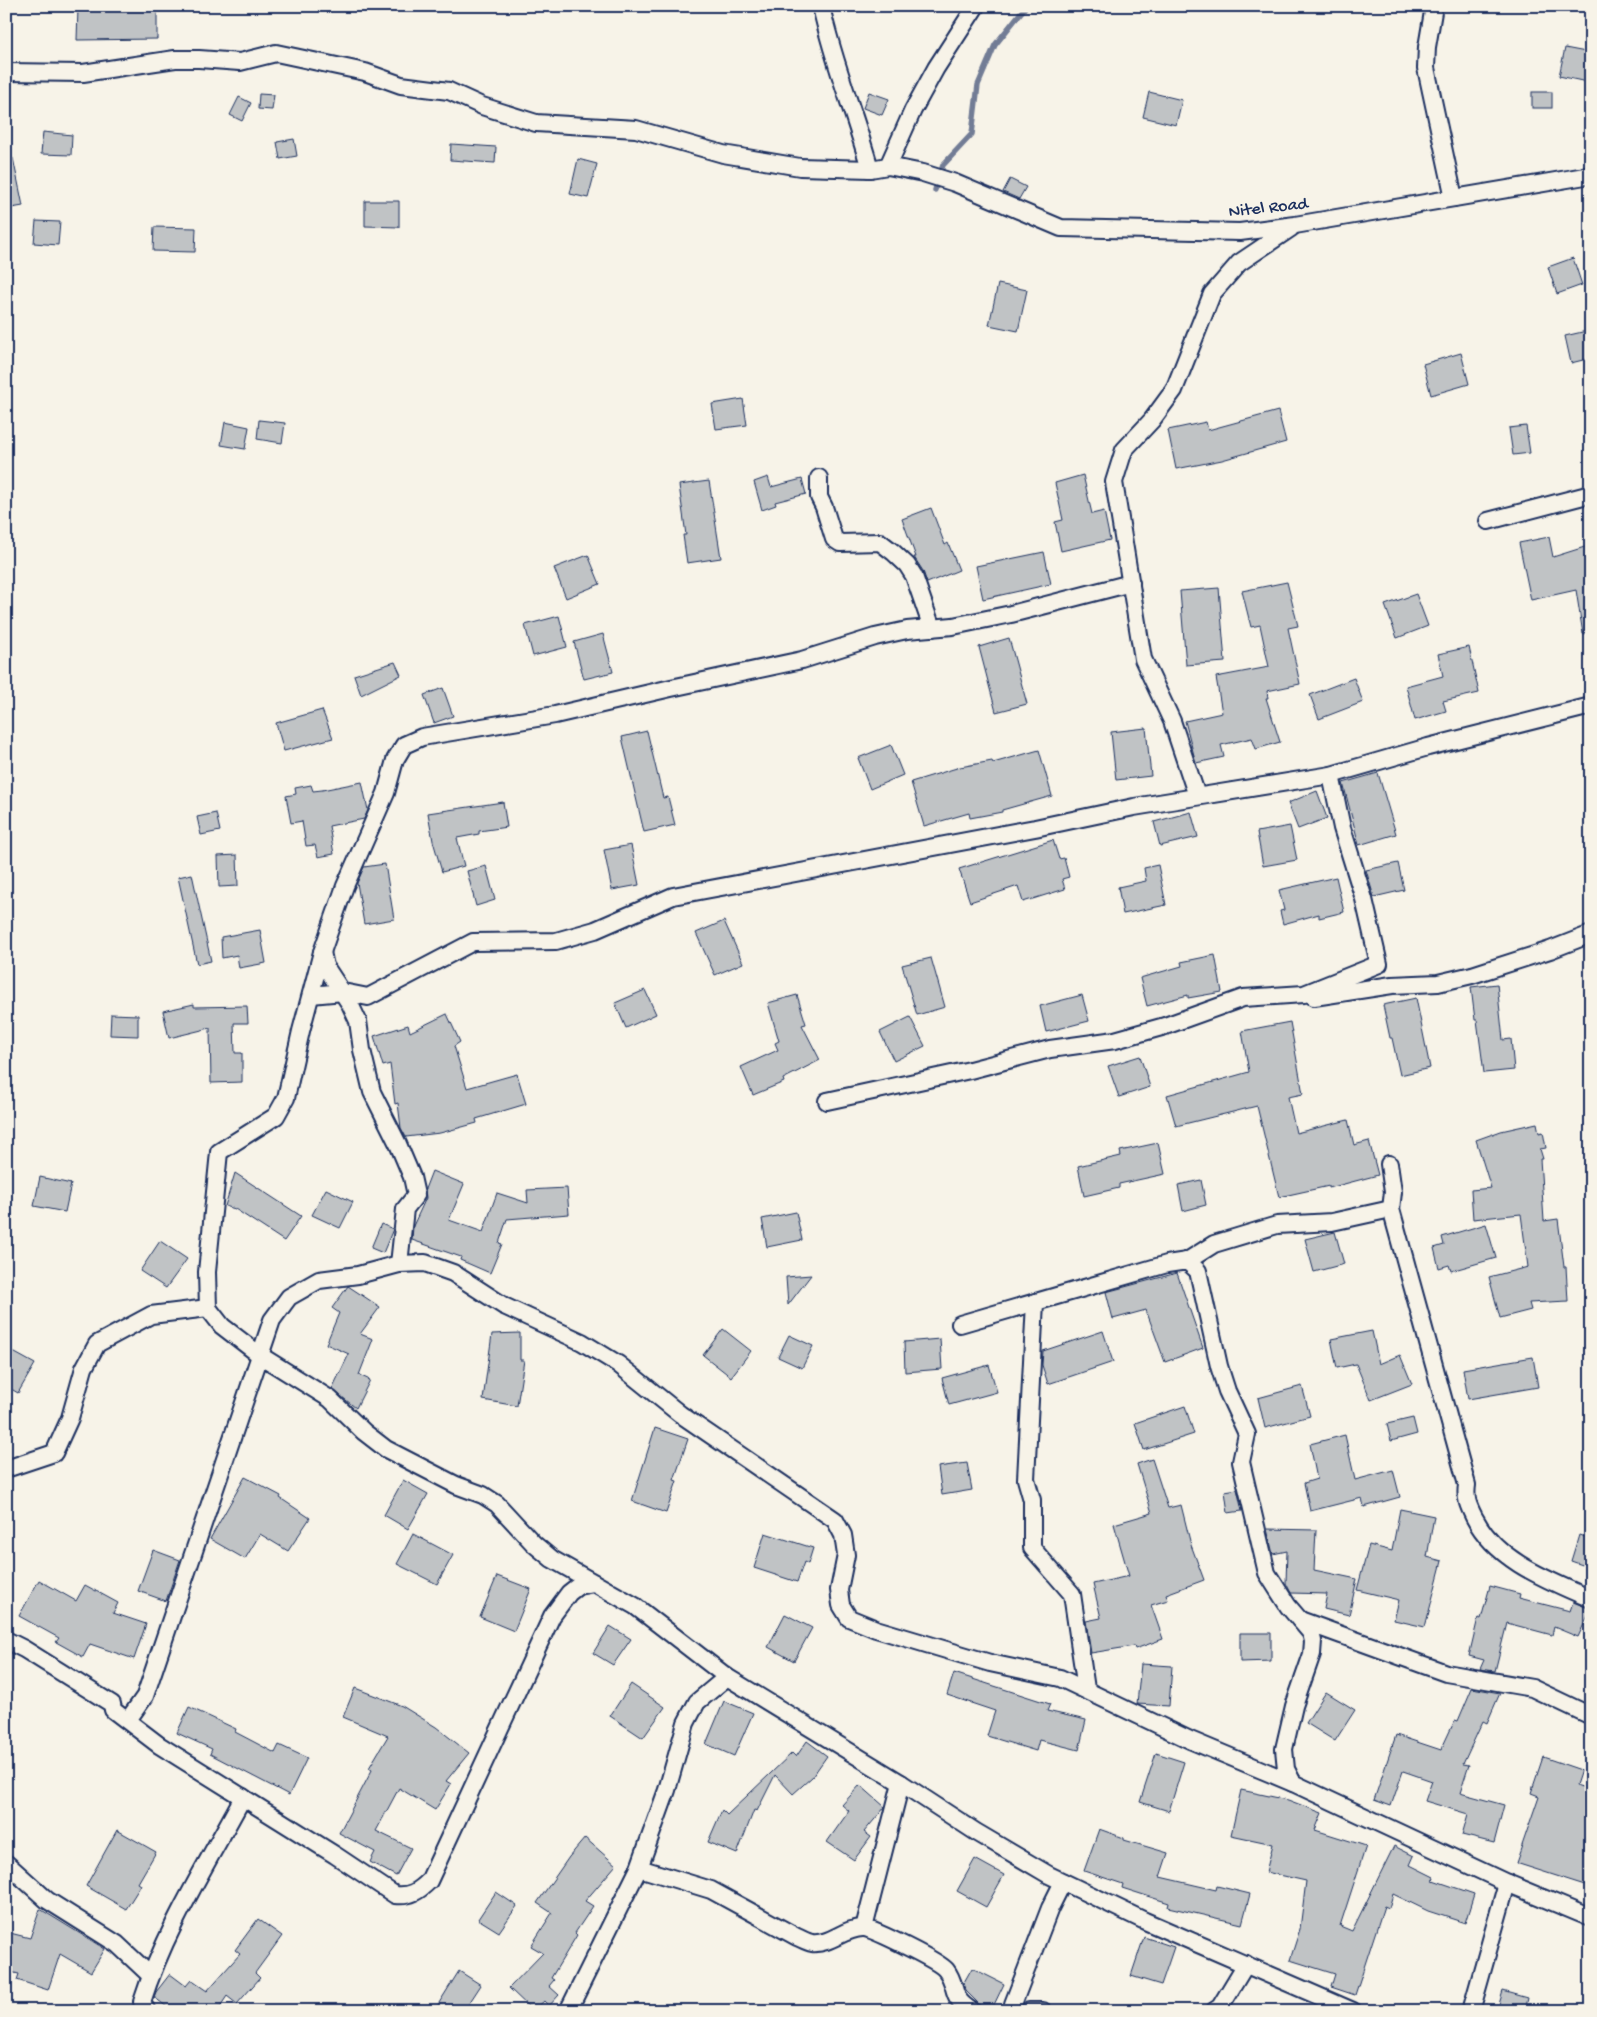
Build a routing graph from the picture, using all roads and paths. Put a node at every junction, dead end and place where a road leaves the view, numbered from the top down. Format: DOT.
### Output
graph roads {
  1 [pos="821,6"];
  2 [pos="976,6"];
  3 [pos="1434,6"];
  4 [pos="6,72"];
  5 [pos="888,166"];
  6 [pos="870,169"];
  7 [pos="1591,175"];
  8 [pos="1454,198"];
  9 [pos="1295,225"];
  10 [pos="819,478"];
  11 [pos="1591,494"];
  12 [pos="1488,521"];
  13 [pos="1130,583"];
  14 [pos="932,628"];
  15 [pos="1591,706"];
  16 [pos="1331,775"];
  17 [pos="1197,796"];
  18 [pos="1591,934"];
  19 [pos="322,952"];
  20 [pos="343,992"];
  21 [pos="310,995"];
  22 [pos="1242,998"];
  23 [pos="827,1101"];
  24 [pos="1389,1164"];
  25 [pos="1391,1209"];
  26 [pos="1187,1261"];
  27 [pos="399,1264"];
  28 [pos="1035,1302"];
  29 [pos="208,1308"];
  30 [pos="960,1324"];
  31 [pos="261,1356"];
  32 [pos="6,1470"];
  33 [pos="594,1583"];
  34 [pos="1591,1599"];
  35 [pos="1299,1619"];
  36 [pos="6,1640"];
  37 [pos="727,1677"];
  38 [pos="1086,1689"];
  39 [pos="1589,1710"];
  40 [pos="128,1720"];
  41 [pos="901,1783"];
  42 [pos="1293,1783"];
  43 [pos="244,1797"];
  44 [pos="6,1863"];
  45 [pos="639,1868"];
  46 [pos="1063,1882"];
  47 [pos="1507,1883"];
  48 [pos="1591,1918"];
  49 [pos="864,1928"];
  50 [pos="1246,1964"];
  51 [pos="150,1975"];
  52 [pos="1218,2009"];
  53 [pos="147,2011"];
  54 [pos="568,2011"];
  55 [pos="972,2011"];
  56 [pos="1013,2011"];
  57 [pos="1030,2011"];
  58 [pos="1043,2011"];
  59 [pos="1353,2011"];
  60 [pos="1471,2011"];
  1 -- 6 [label="street"];
  2 -- 5 [label="street"];
  3 -- 8 [label="street"];
  4 -- 6 [label="street"];
  5 -- 6 [label="street"];
  5 -- 9 [label="street, Nitel Road"];
  7 -- 8 [label="street, Nitel Road"];
  8 -- 9 [label="street, Nitel Road"];
  9 -- 13 [label="street"];
  10 -- 14 [label="street"];
  11 -- 12 [label="street"];
  13 -- 14 [label="street"];
  13 -- 17 [label="street"];
  14 -- 19 [label="street"];
  15 -- 16 [label="street"];
  16 -- 17 [label="street"];
  16 -- 22 [label="street"];
  17 -- 20 [label="street"];
  18 -- 22 [label="street"];
  19 -- 20 [label="street"];
  19 -- 21 [label="street"];
  20 -- 21 [label="street"];
  20 -- 27 [label="street"];
  21 -- 29 [label="street"];
  22 -- 23 [label="street"];
  24 -- 25 [label="street"];
  25 -- 26 [label="street"];
  25 -- 34 [label="street"];
  26 -- 28 [label="street"];
  26 -- 35 [label="street"];
  27 -- 31 [label="street"];
  27 -- 38 [label="street"];
  28 -- 30 [label="street"];
  28 -- 38 [label="street"];
  29 -- 31 [label="street"];
  29 -- 32 [label="street"];
  31 -- 33 [label="street"];
  31 -- 40 [label="street"];
  33 -- 37 [label="street"];
  33 -- 43 [label="street"];
  35 -- 39 [label="street"];
  35 -- 42 [label="street"];
  36 -- 40 [label="street"];
  37 -- 41 [label="street"];
  37 -- 45 [label="street"];
  38 -- 42 [label="street"];
  40 -- 43 [label="street"];
  41 -- 46 [label="street"];
  41 -- 49 [label="street"];
  42 -- 47 [label="street"];
  43 -- 51 [label="street"];
  44 -- 51 [label="street"];
  45 -- 49 [label="street"];
  45 -- 54 [label="street"];
  46 -- 50 [label="street"];
  46 -- 56 [label="street"];
  47 -- 48 [label="street"];
  47 -- 60 [label="street"];
  49 -- 55 [label="street"];
  50 -- 52 [label="street"];
  50 -- 59 [label="street"];
  51 -- 53 [label="street"];
  57 -- 58 [label="street"];
}
